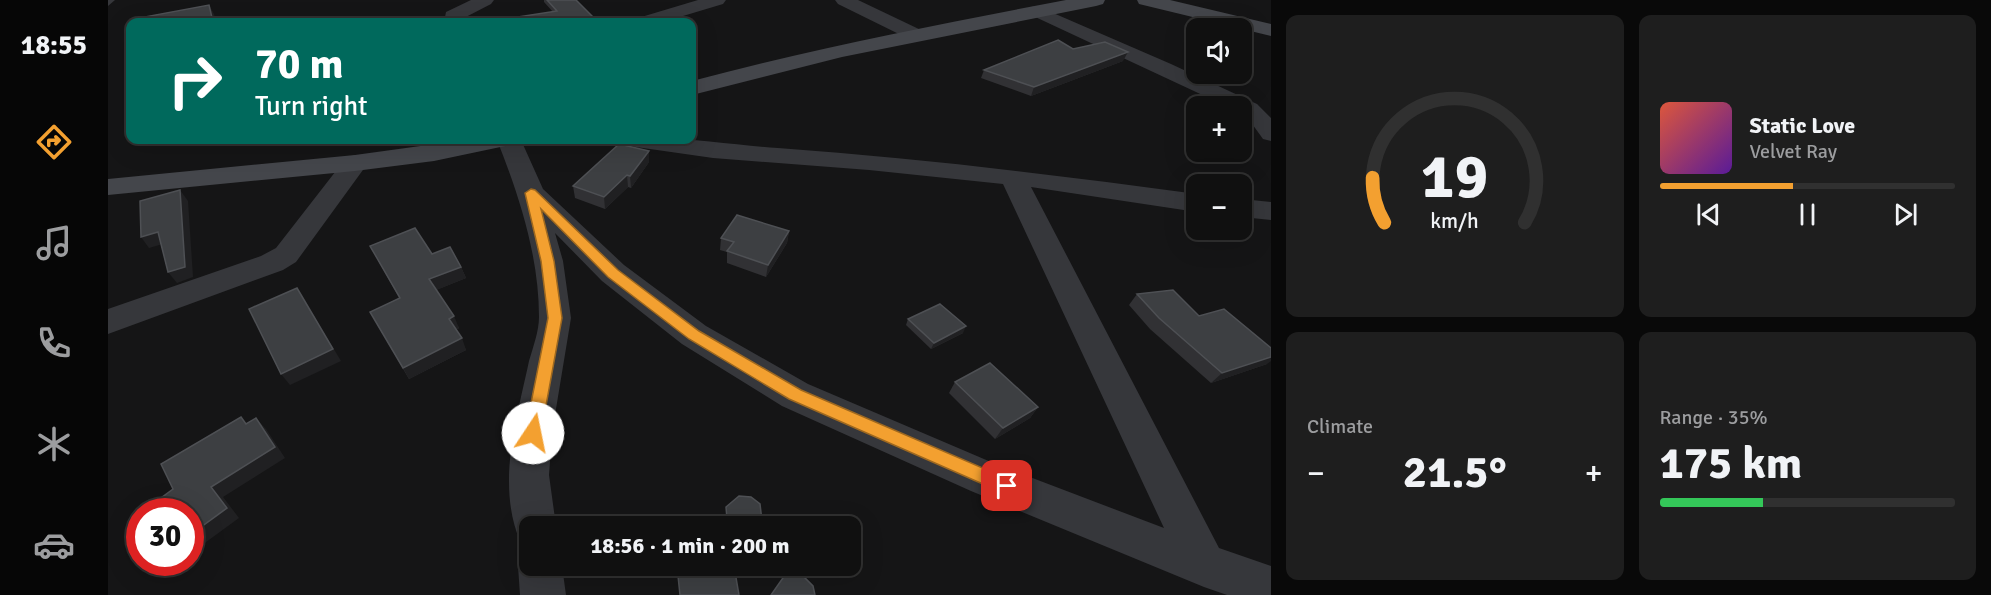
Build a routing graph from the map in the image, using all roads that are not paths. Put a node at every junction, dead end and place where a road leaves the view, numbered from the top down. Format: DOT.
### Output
graph roads {
  1 [pos="436,0"];
  2 [pos="485,0"];
  3 [pos="844,0"];
  4 [pos="1096,0"];
  5 [pos="1146,0"];
  6 [pos="705,1"];
  7 [pos="1037,11"];
  8 [pos="452,18"];
  9 [pos="455,18"];
  10 [pos="656,18"];
  11 [pos="1271,30"];
  12 [pos="916,35"];
  13 [pos="696,87"];
  14 [pos="1271,134"];
  15 [pos="482,144"];
  16 [pos="511,144"];
  17 [pos="663,144"];
  18 [pos="355,163"];
  19 [pos="1013,177"];
  20 [pos="108,188"];
  21 [pos="531,193"];
  22 [pos="1186,201"];
  23 [pos="1252,209"];
  24 [pos="1271,211"];
  25 [pos="108,322"];
  26 [pos="534,516"];
  27 [pos="1204,565"];
  28 [pos="541,576"];
  29 [pos="1271,588"];
  30 [pos="543,595"];
  1 -- 8 [label="street"];
  2 -- 9 [label="street"];
  3 -- 12 [label="street"];
  4 -- 7 [label="street"];
  5 -- 11 [label="street"];
  6 -- 10 [label="street"];
  7 -- 12 [label="street"];
  7 -- 14 [label="street"];
  12 -- 13 [label="street"];
  15 -- 18 [label="street"];
  16 -- 21 [label="street"];
  17 -- 19 [label="street"];
  18 -- 20 [label="street"];
  18 -- 25 [label="street"];
  19 -- 22 [label="street"];
  19 -- 27 [label="street"];
  21 -- 26 [label="street"];
  21 -- 27 [label="street"];
  23 -- 24 [label="street"];
  27 -- 29 [label="street"];
  28 -- 30 [label="street"];
}
